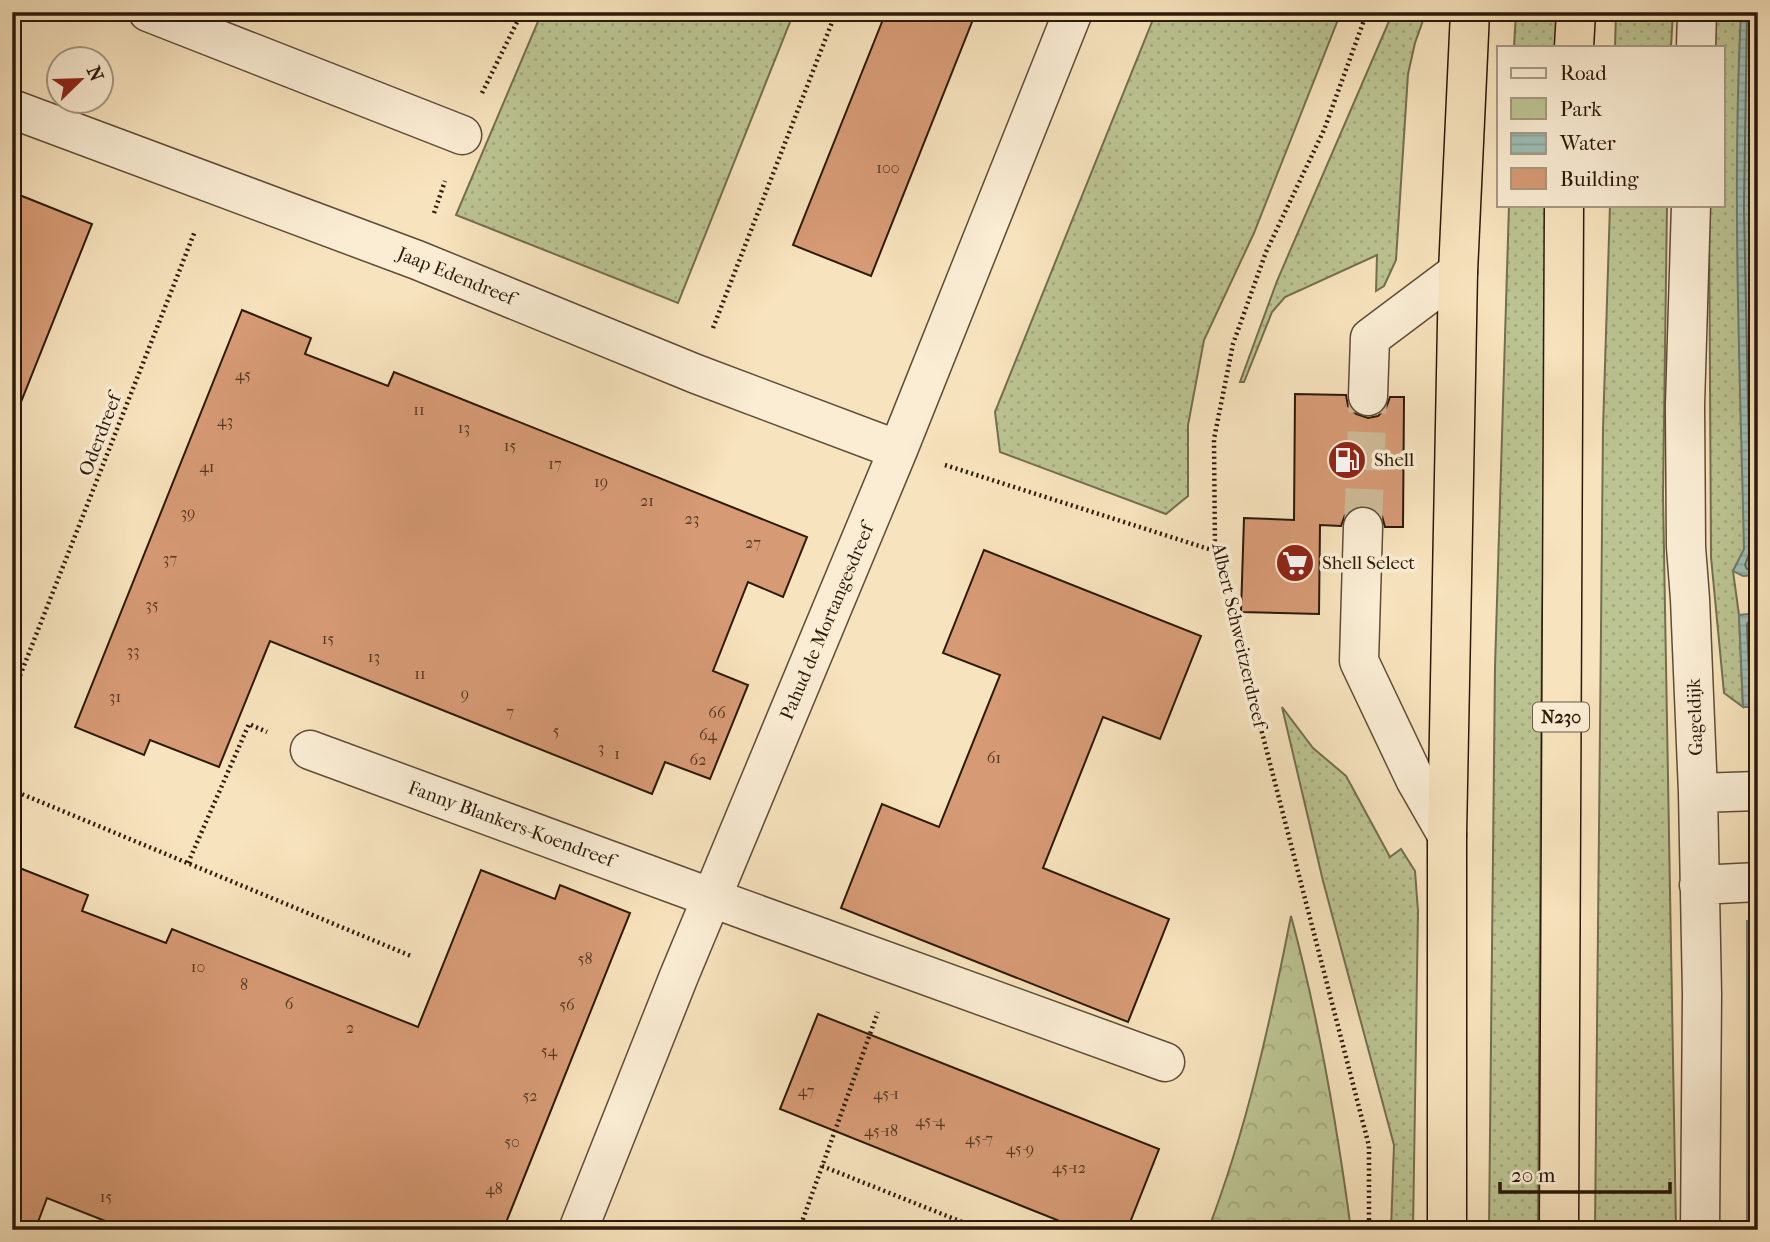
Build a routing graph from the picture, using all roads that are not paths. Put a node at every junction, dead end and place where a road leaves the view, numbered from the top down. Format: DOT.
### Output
graph roads {
  1 [pos="148,12"];
  2 [pos="1073,12"];
  3 [pos="1470,12"];
  4 [pos="1576,12"];
  5 [pos="1697,12"];
  6 [pos="1574,46"];
  7 [pos="1696,46"];
  8 [pos="12,108"];
  9 [pos="462,135"];
  10 [pos="1564,206"];
  11 [pos="1691,206"];
  12 [pos="1458,272"];
  13 [pos="1368,396"];
  14 [pos="898,450"];
  15 [pos="1363,527"];
  16 [pos="310,750"];
  17 [pos="1758,791"];
  18 [pos="1698,793"];
  19 [pos="1447,835"];
  20 [pos="1758,882"];
  21 [pos="1699,885"];
  22 [pos="712,898"];
  23 [pos="1165,1062"];
  24 [pos="578,1230"];
  25 [pos="1447,1230"];
  26 [pos="1559,1230"];
  27 [pos="1700,1230"];
  1 -- 9 [label="street"];
  2 -- 14 [label="street, Pahud de Mortangesdreef"];
  3 -- 12 [label="highway"];
  4 -- 6 [label="highway"];
  5 -- 7 [label="street"];
  8 -- 14 [label="street, Jaap Edendreef"];
  10 -- 26 [label="highway, N230"];
  11 -- 18 [label="street, Gageldijk"];
  12 -- 13 [label="street"];
  12 -- 19 [label="highway"];
  14 -- 22 [label="street, Pahud de Mortangesdreef"];
  15 -- 19 [label="street"];
  16 -- 22 [label="street, Fanny Blankers-Koendreef"];
  17 -- 18 [label="street"];
  18 -- 21 [label="street, Gageldijk"];
  19 -- 25 [label="highway"];
  20 -- 21 [label="street"];
  21 -- 27 [label="street, Gageldijk"];
  22 -- 23 [label="street, Fanny Blankers-Koendreef"];
  22 -- 24 [label="street, Pahud de Mortangesdreef"];
}
